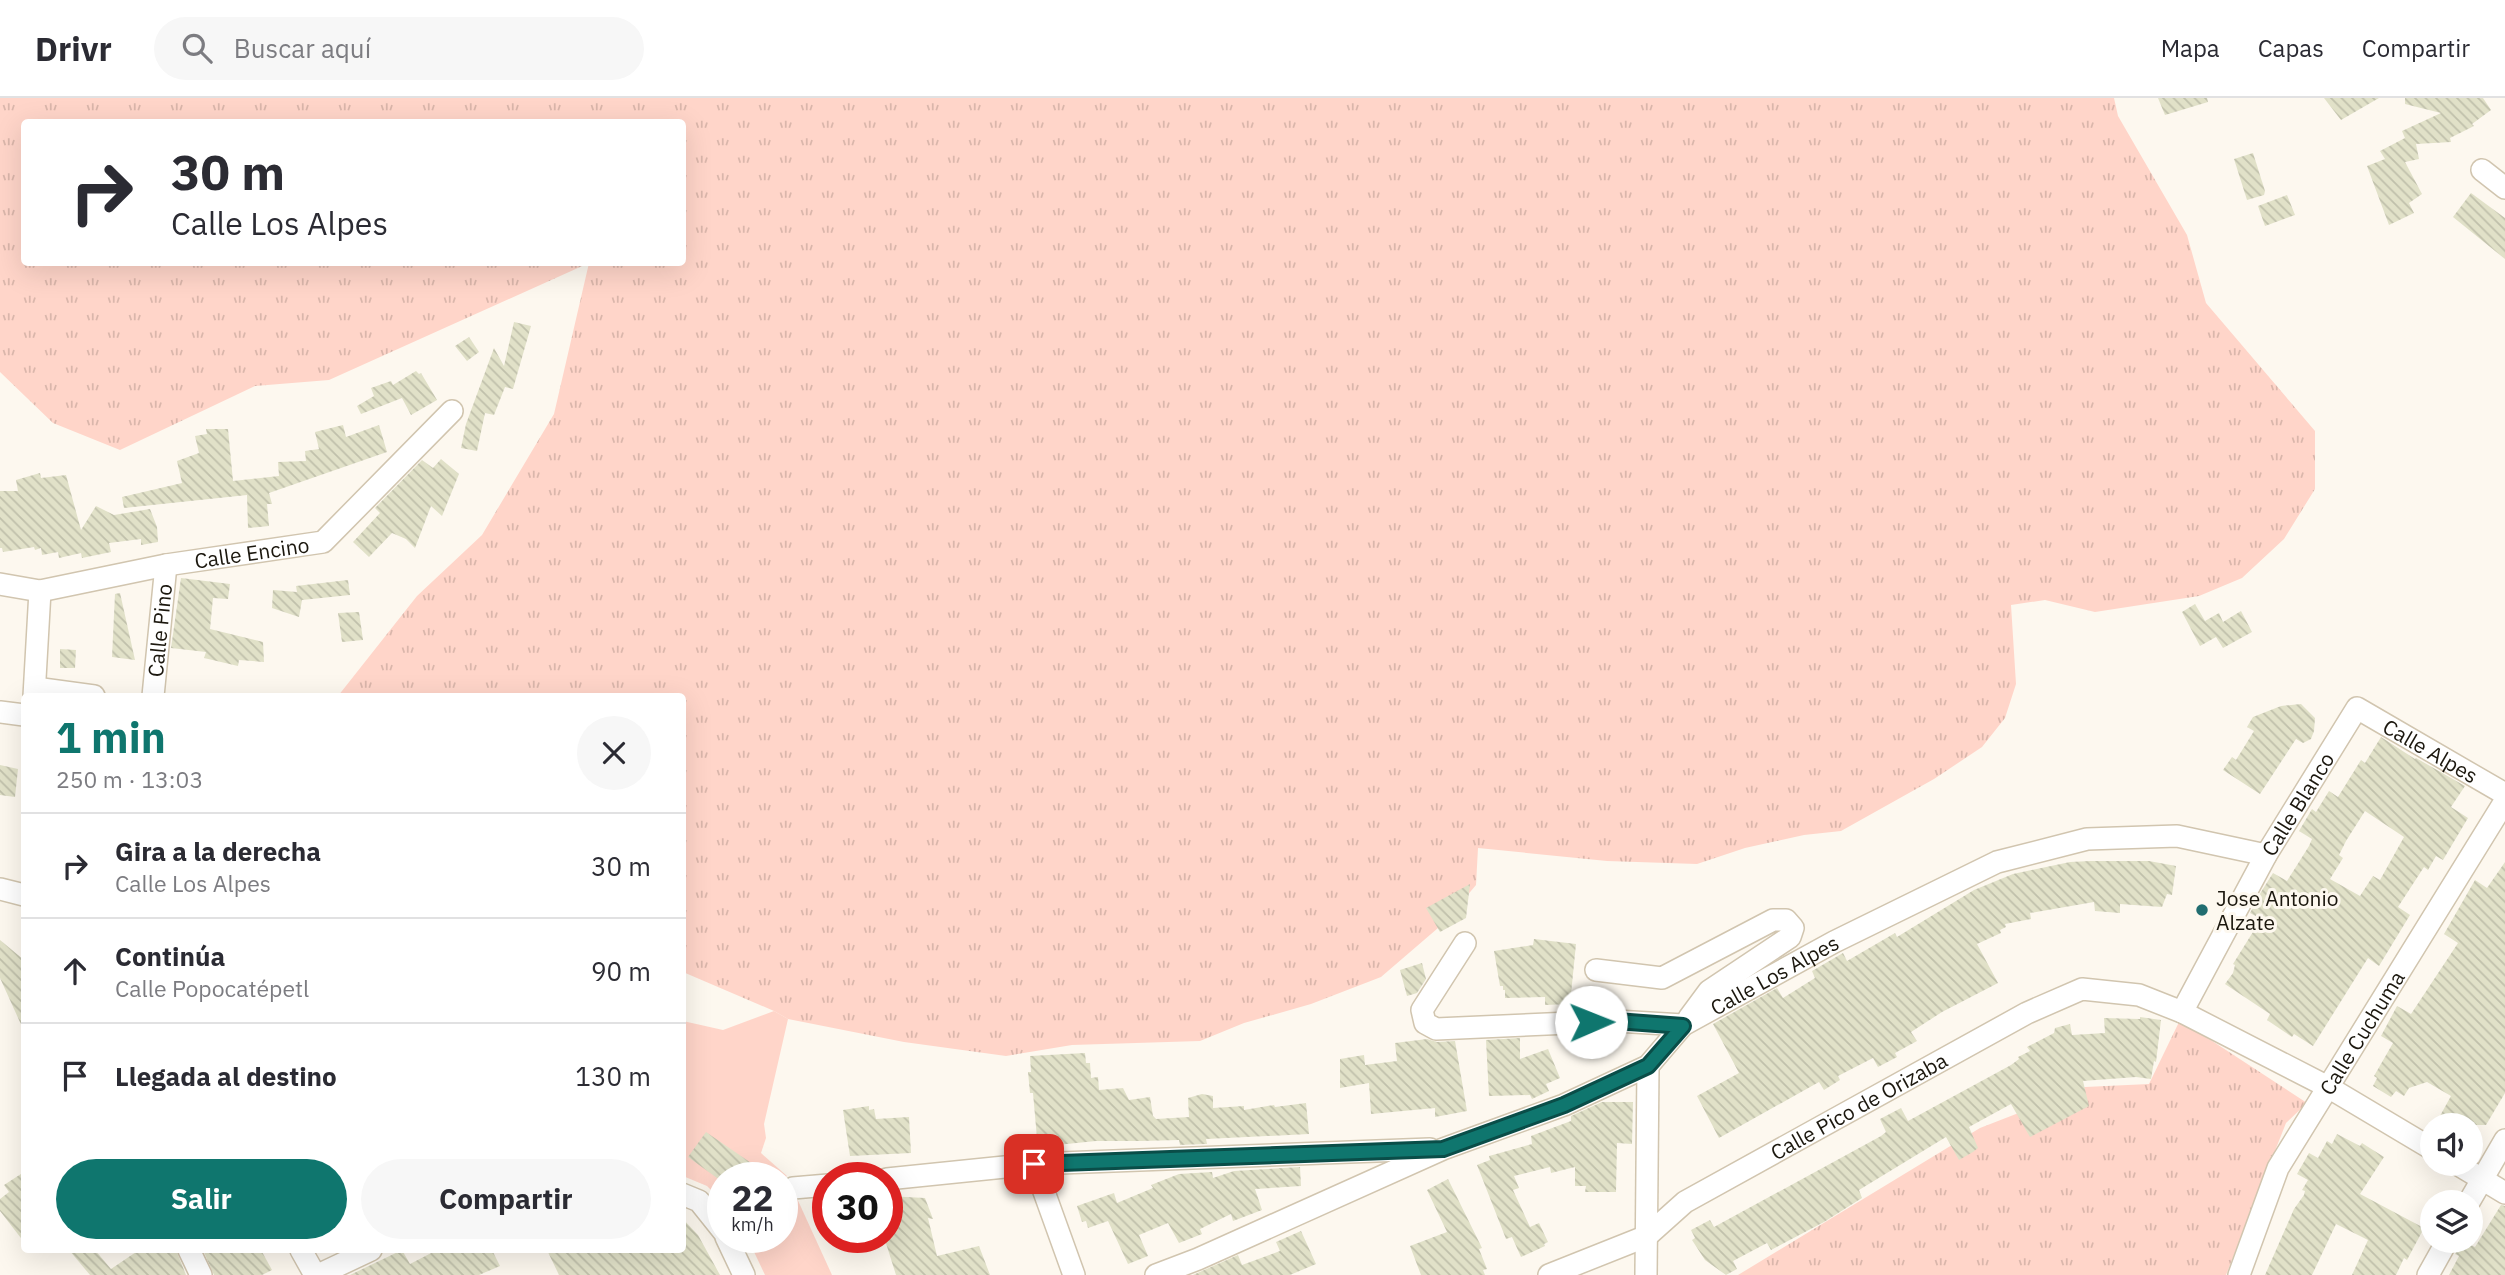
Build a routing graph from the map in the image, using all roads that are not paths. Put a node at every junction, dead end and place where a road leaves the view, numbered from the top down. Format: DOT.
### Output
graph roads {
  1 [pos="2482,170"];
  2 [pos="2505,188"];
  3 [pos="452,411"];
  4 [pos="166,565"];
  5 [pos="0,584"];
  6 [pos="40,591"];
  7 [pos="34,692"];
  8 [pos="153,693"];
  9 [pos="2357,708"];
  10 [pos="0,712"];
  11 [pos="21,715"];
  12 [pos="2505,794"];
  13 [pos="2505,801"];
  14 [pos="2266,855"];
  15 [pos="0,889"];
  16 [pos="21,894"];
  17 [pos="1465,943"];
  18 [pos="1596,970"];
  19 [pos="2182,1012"];
  20 [pos="1683,1026"];
  21 [pos="1648,1066"];
  22 [pos="2328,1087"];
  23 [pos="2505,1140"];
  24 [pos="2420,1142"];
  25 [pos="1443,1149"];
  26 [pos="1034,1164"];
  27 [pos="2478,1176"];
  28 [pos="903,1177"];
  29 [pos="2482,1178"];
  30 [pos="2476,1190"];
  31 [pos="2505,1193"];
  32 [pos="686,1196"];
  33 [pos="707,1211"];
  34 [pos="1647,1236"];
  35 [pos="190,1253"];
  36 [pos="303,1253"];
  37 [pos="364,1253"];
  38 [pos="734,1253"];
  39 [pos="2440,1253"];
  40 [pos="1202,1267"];
  41 [pos="201,1275"];
  42 [pos="316,1275"];
  43 [pos="744,1275"];
  44 [pos="1074,1275"];
  45 [pos="1156,1275"];
  46 [pos="1549,1275"];
  47 [pos="1646,1275"];
  48 [pos="2239,1275"];
  49 [pos="2428,1275"];
  1 -- 2 [label="street"];
  3 -- 4 [label="street, Calle Encino"];
  4 -- 6 [label="street, Calle Encino"];
  4 -- 8 [label="street, Calle Pino"];
  5 -- 6 [label="street"];
  6 -- 7 [label="street"];
  9 -- 12 [label="street, Calle Alpes"];
  9 -- 14 [label="street, Calle Blanco"];
  10 -- 11 [label="street"];
  13 -- 22 [label="street, Calle Cuchuma"];
  14 -- 19 [label="street, Calle Blanco"];
  14 -- 20 [label="street, Calle Los Alpes"];
  15 -- 16 [label="street"];
  17 -- 20 [label="street"];
  18 -- 20 [label="street"];
  19 -- 22 [label="street, Calle Pico de Orizaba"];
  19 -- 34 [label="street, Calle Pico de Orizaba"];
  20 -- 21 [label="street, Calle Los Alpes"];
  21 -- 25 [label="street, Calle Los Alpes"];
  21 -- 34 [label="street"];
  22 -- 24 [label="street, Calle Pico de Orizaba"];
  22 -- 48 [label="street, Calle Cuchuma"];
  23 -- 29 [label="street"];
  25 -- 26 [label="street"];
  25 -- 40 [label="street, Calle Los Alpes"];
  26 -- 28 [label="street"];
  26 -- 44 [label="street"];
  27 -- 29 [label="street"];
  29 -- 30 [label="street"];
  29 -- 31 [label="street"];
  32 -- 33 [label="street"];
  34 -- 46 [label="street, Calle Pico de Orizaba"];
  34 -- 47 [label="street"];
  35 -- 41 [label="street"];
  36 -- 42 [label="street"];
  37 -- 42 [label="street"];
  38 -- 43 [label="street"];
  39 -- 49 [label="street"];
  40 -- 45 [label="street, Calle Los Alpes"];
}
